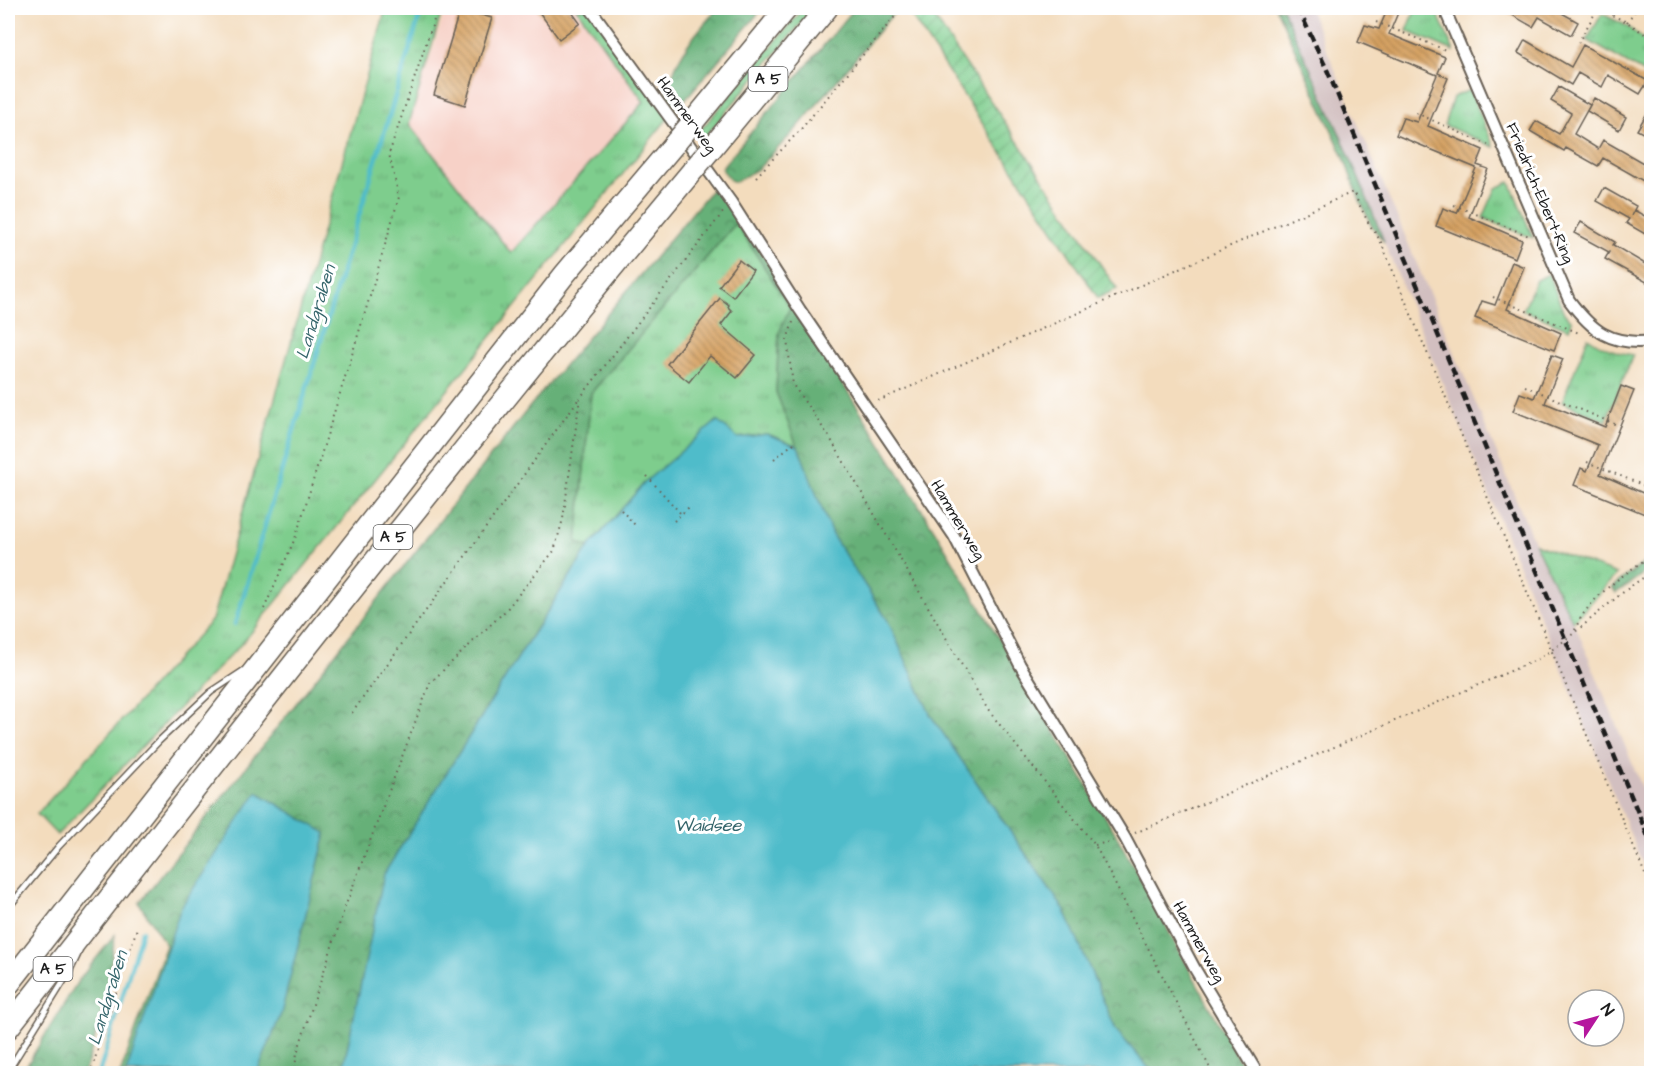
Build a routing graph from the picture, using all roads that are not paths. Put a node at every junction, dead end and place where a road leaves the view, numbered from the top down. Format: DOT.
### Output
graph roads {
  1 [pos="590,8"];
  2 [pos="787,8"];
  3 [pos="827,8"];
  4 [pos="1444,8"];
  5 [pos="1652,340"];
  6 [pos="264,657"];
  7 [pos="8,908"];
  8 [pos="99,911"];
  9 [pos="8,985"];
  10 [pos="8,1028"];
  11 [pos="8,1071"];
  12 [pos="1258,1074"];
  1 -- 12 [label="street, Hammerweg"];
  2 -- 6 [label="highway, A 5, bridge"];
  3 -- 8 [label="highway, A 5, bridge"];
  4 -- 5 [label="street, Friedrich-Ebert-Ring"];
  6 -- 7 [label="lane"];
  6 -- 9 [label="highway, A 5"];
  8 -- 10 [label="highway, A 5"];
  8 -- 11 [label="lane"];
}
